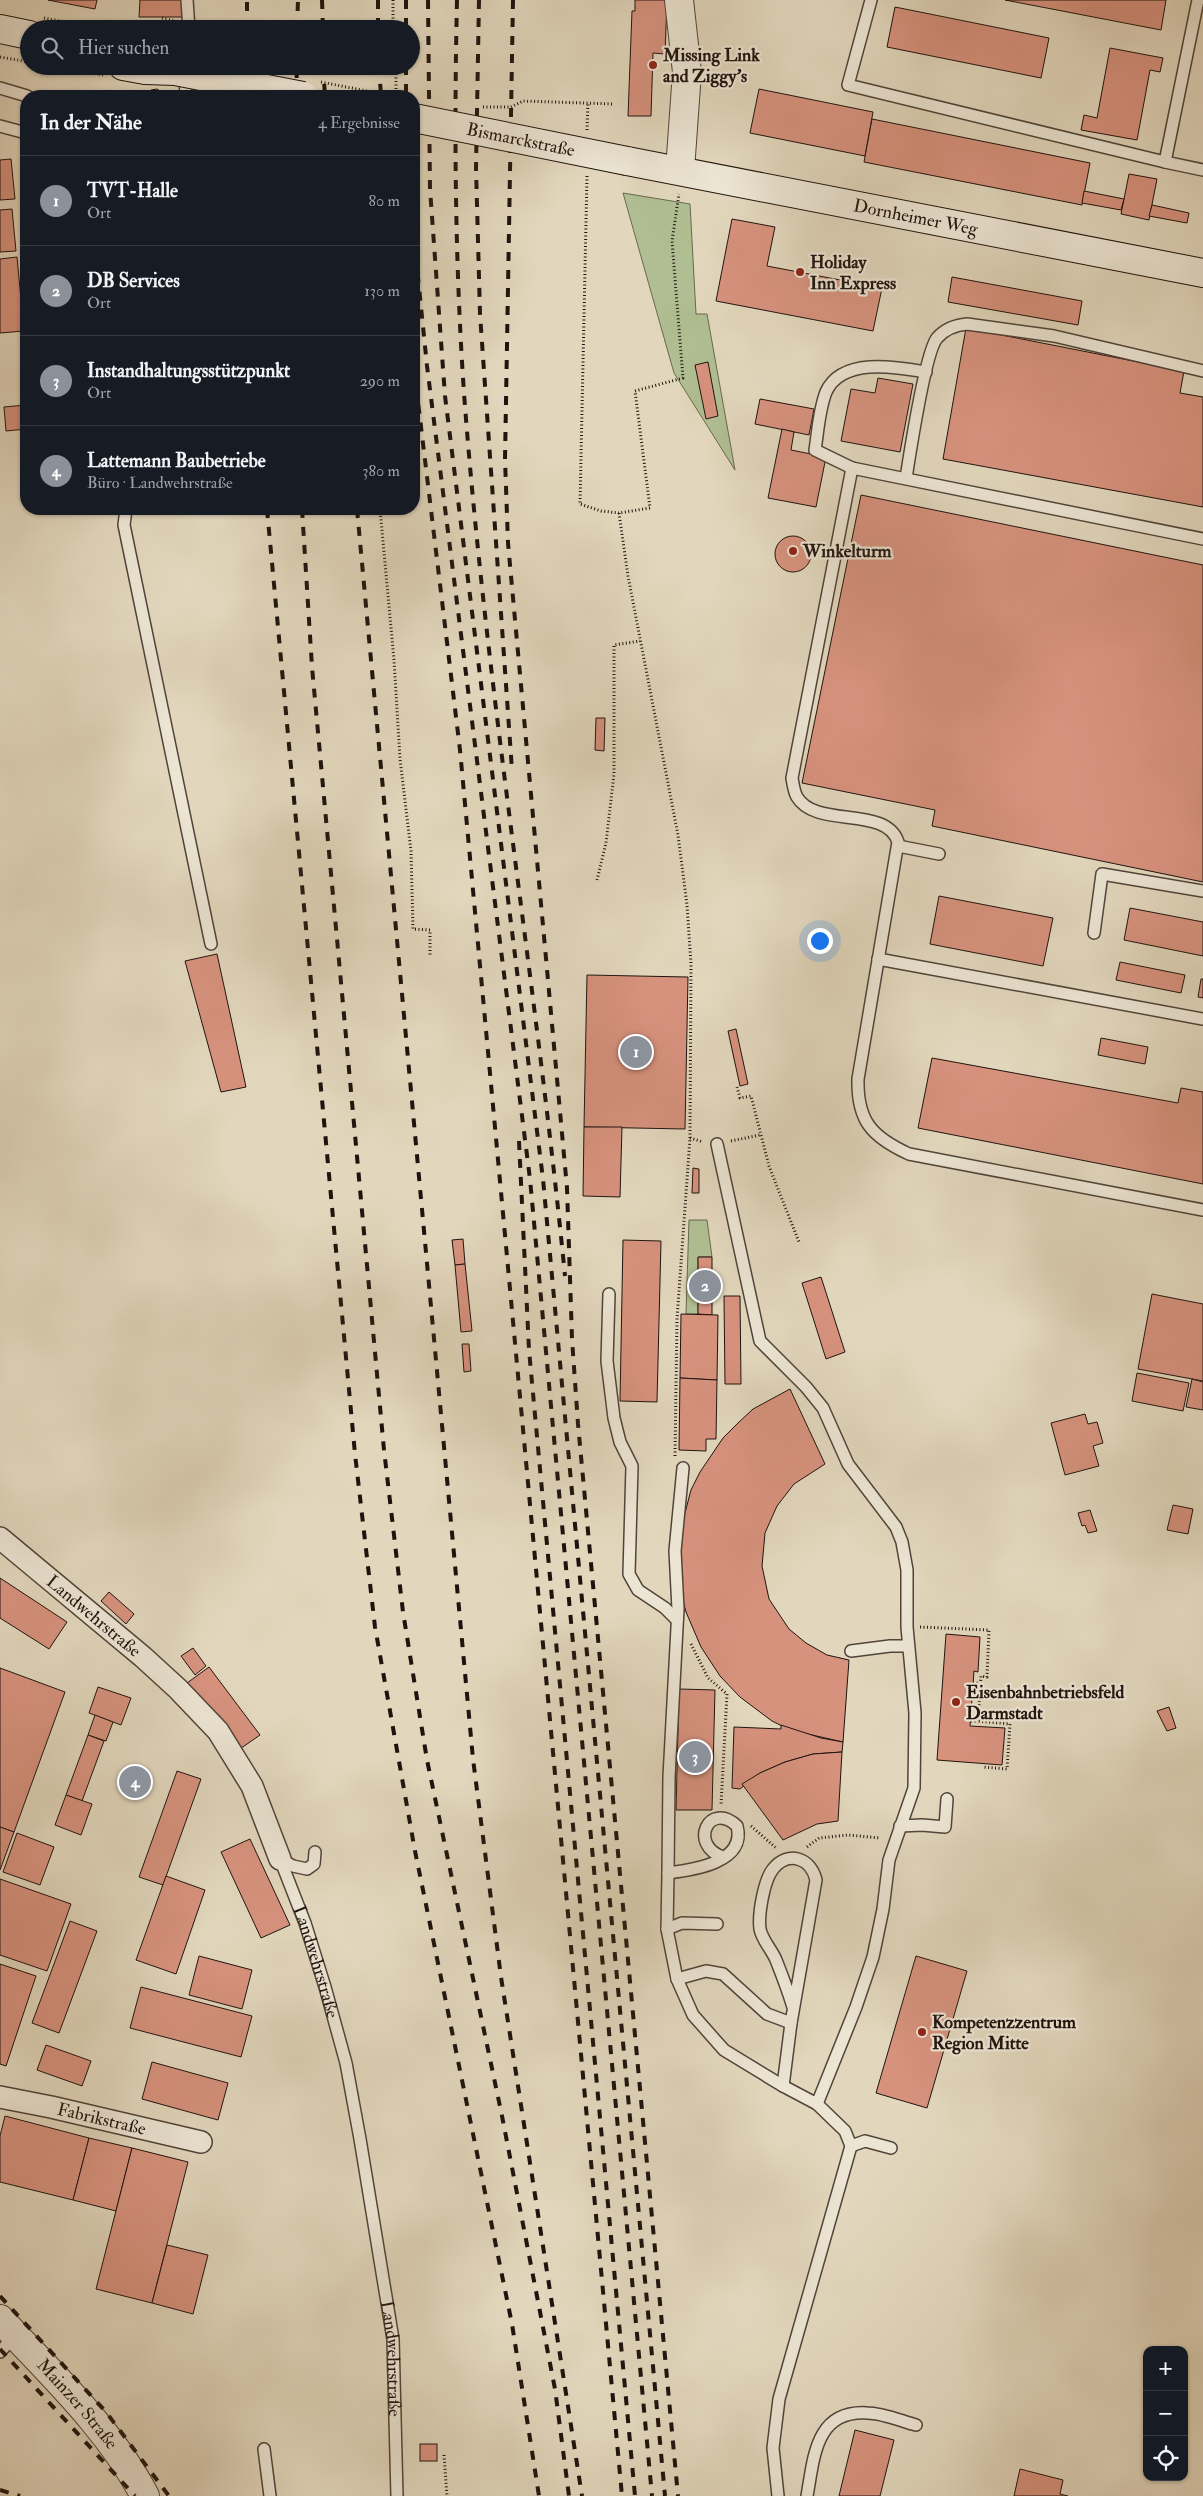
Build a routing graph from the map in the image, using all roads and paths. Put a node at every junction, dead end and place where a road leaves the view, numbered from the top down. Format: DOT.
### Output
graph roads {
  1 [pos="187,0"];
  2 [pos="393,0"];
  3 [pos="679,0"];
  4 [pos="871,0"];
  5 [pos="1198,0"];
  6 [pos="162,18"];
  7 [pos="172,20"];
  8 [pos="188,20"];
  9 [pos="394,20"];
  10 [pos="20,28"];
  11 [pos="0,30"];
  12 [pos="0,44"];
  13 [pos="20,47"];
  14 [pos="0,57"];
  15 [pos="20,60"];
  16 [pos="178,75"];
  17 [pos="207,75"];
  18 [pos="396,75"];
  19 [pos="0,88"];
  20 [pos="183,90"];
  21 [pos="276,90"];
  22 [pos="396,90"];
  23 [pos="20,94"];
  24 [pos="588,103"];
  25 [pos="614,104"];
  26 [pos="476,107"];
  27 [pos="420,119"];
  28 [pos="0,126"];
  29 [pos="20,131"];
  30 [pos="587,139"];
  31 [pos="627,161"];
  32 [pos="1165,162"];
  33 [pos="587,167"];
  34 [pos="1203,170"];
  35 [pos="680,178"];
  36 [pos="1203,272"];
  37 [pos="1203,371"];
  38 [pos="926,372"];
  39 [pos="852,468"];
  40 [pos="906,478"];
  41 [pos="619,513"];
  42 [pos="125,515"];
  43 [pos="381,515"];
  44 [pos="1203,540"];
  45 [pos="640,641"];
  46 [pos="898,846"];
  47 [pos="939,854"];
  48 [pos="596,880"];
  49 [pos="1203,891"];
  50 [pos="1094,933"];
  51 [pos="211,944"];
  52 [pos="430,956"];
  53 [pos="878,959"];
  54 [pos="1203,1019"];
  55 [pos="737,1087"];
  56 [pos="717,1144"];
  57 [pos="1203,1210"];
  58 [pos="799,1242"];
  59 [pos="610,1294"];
  60 [pos="684,1468"];
  61 [pos="0,1538"];
  62 [pos="677,1620"];
  63 [pos="930,1626"];
  64 [pos="908,1646"];
  65 [pos="851,1651"];
  66 [pos="973,1683"];
  67 [pos="980,1683"];
  68 [pos="971,1721"];
  69 [pos="978,1722"];
  70 [pos="983,1767"];
  71 [pos="947,1800"];
  72 [pos="721,1817"];
  73 [pos="900,1826"];
  74 [pos="315,1852"];
  75 [pos="723,1857"];
  76 [pos="280,1859"];
  77 [pos="790,1859"];
  78 [pos="668,1873"];
  79 [pos="716,1924"];
  80 [pos="667,1929"];
  81 [pos="677,1979"];
  82 [pos="793,2007"];
  83 [pos="791,2023"];
  84 [pos="783,2086"];
  85 [pos="0,2097"];
  86 [pos="817,2104"];
  87 [pos="201,2142"];
  88 [pos="851,2146"];
  89 [pos="891,2148"];
  90 [pos="5,2336"];
  91 [pos="916,2425"];
  92 [pos="264,2448"];
  93 [pos="444,2455"];
  94 [pos="145,2496"];
  95 [pos="270,2496"];
  96 [pos="397,2496"];
  97 [pos="447,2496"];
  98 [pos="778,2496"];
  99 [pos="807,2496"];
  1 -- 8 [label="lane"];
  2 -- 9 [label="path"];
  3 -- 35 [label="main road"];
  4 -- 32 [label="lane"];
  5 -- 32 [label="lane"];
  6 -- 7 [label="path"];
  10 -- 11 [label="main road"];
  12 -- 13 [label="main road"];
  14 -- 15 [label="path"];
  16 -- 20 [label="lane"];
  17 -- 21 [label="main road, bridge"];
  18 -- 22 [label="path"];
  19 -- 23 [label="lane"];
  24 -- 25 [label="path"];
  24 -- 26 [label="path"];
  24 -- 30 [label="path"];
  27 -- 31 [label="main road, Bismarckstraße, bridge"];
  28 -- 29 [label="lane"];
  31 -- 35 [label="main road, Dornheimer Weg"];
  32 -- 34 [label="lane"];
  33 -- 41 [label="path"];
  35 -- 36 [label="main road, Dornheimer Weg"];
  35 -- 41 [label="path"];
  37 -- 38 [label="lane"];
  38 -- 39 [label="lane"];
  38 -- 40 [label="lane"];
  39 -- 40 [label="lane"];
  39 -- 46 [label="lane"];
  40 -- 44 [label="lane"];
  41 -- 45 [label="path"];
  42 -- 51 [label="lane"];
  43 -- 52 [label="path"];
  45 -- 48 [label="path"];
  45 -- 60 [label="path"];
  46 -- 47 [label="lane"];
  46 -- 53 [label="lane"];
  49 -- 50 [label="lane"];
  53 -- 54 [label="lane"];
  53 -- 57 [label="lane"];
  55 -- 58 [label="path"];
  56 -- 64 [label="lane"];
  59 -- 62 [label="lane"];
  60 -- 62 [label="lane"];
  61 -- 76 [label="street, Landwehrstraße"];
  62 -- 72 [label="path"];
  62 -- 78 [label="lane"];
  63 -- 67 [label="path"];
  64 -- 65 [label="lane"];
  64 -- 73 [label="lane"];
  66 -- 67 [label="path"];
  67 -- 69 [label="path"];
  68 -- 69 [label="path"];
  69 -- 70 [label="path"];
  71 -- 73 [label="lane"];
  72 -- 75 [label="lane"];
  72 -- 75 [label="lane"];
  72 -- 77 [label="path"];
  73 -- 77 [label="path"];
  73 -- 86 [label="lane"];
  74 -- 76 [label="lane"];
  75 -- 78 [label="lane"];
  76 -- 96 [label="lane, Landwehrstraße"];
  77 -- 82 [label="lane"];
  77 -- 82 [label="lane"];
  78 -- 80 [label="lane"];
  79 -- 80 [label="lane"];
  80 -- 81 [label="lane"];
  81 -- 83 [label="lane"];
  81 -- 84 [label="lane"];
  82 -- 83 [label="lane"];
  83 -- 84 [label="lane"];
  84 -- 86 [label="lane"];
  85 -- 87 [label="street, Fabrikstraße"];
  86 -- 88 [label="lane"];
  88 -- 89 [label="lane"];
  88 -- 98 [label="lane"];
  90 -- 94 [label="main road, Mainzer Straße"];
  91 -- 99 [label="lane"];
  92 -- 95 [label="lane"];
  93 -- 97 [label="path"];
}
